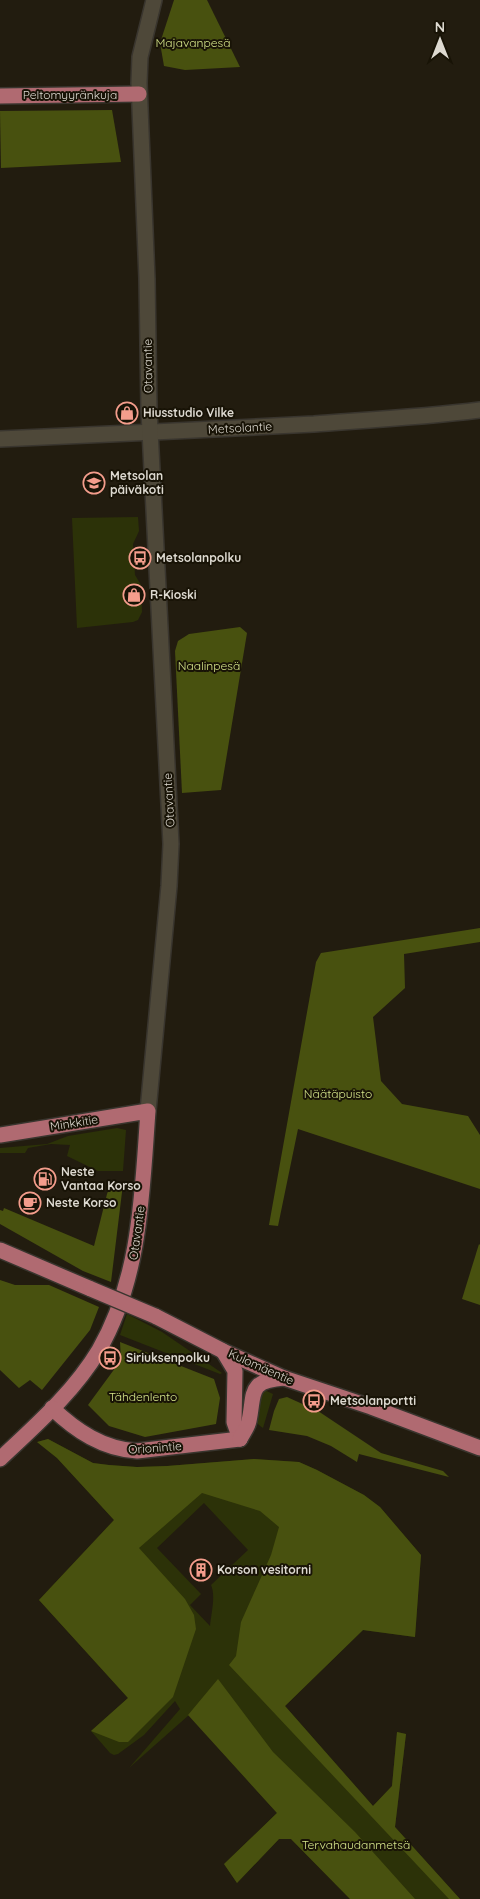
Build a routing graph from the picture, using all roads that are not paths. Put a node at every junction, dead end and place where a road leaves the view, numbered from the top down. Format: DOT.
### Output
graph roads {
  1 [pos="154,0"];
  2 [pos="139,94"];
  3 [pos="0,96"];
  4 [pos="480,410"];
  5 [pos="151,433"];
  6 [pos="0,438"];
  7 [pos="148,1111"];
  8 [pos="0,1135"];
  9 [pos="0,1250"];
  10 [pos="0,1258"];
  11 [pos="43,1270"];
  12 [pos="155,1316"];
  13 [pos="223,1350"];
  14 [pos="284,1378"];
  15 [pos="371,1407"];
  16 [pos="52,1408"];
  17 [pos="435,1432"];
  18 [pos="240,1439"];
  19 [pos="480,1439"];
  20 [pos="480,1448"];
  21 [pos="0,1460"];
  1 -- 2 [label="street, Otavantie"];
  2 -- 3 [label="main road, Peltomyyränkuja"];
  2 -- 5 [label="street, Otavantie"];
  4 -- 5 [label="street, Metsolantie"];
  5 -- 6 [label="street, Metsolantie"];
  5 -- 7 [label="street, Otavantie"];
  7 -- 8 [label="main road, Minkkitie"];
  7 -- 16 [label="main road, Otavantie"];
  9 -- 11 [label="main road, Kulomäentie"];
  10 -- 11 [label="main road, Kulomäentie"];
  11 -- 12 [label="main road, Kulomäentie, bridge"];
  12 -- 13 [label="main road, Kulomäentie"];
  12 -- 15 [label="main road, Kulomäentie"];
  13 -- 14 [label="main road, Kulomäentie"];
  13 -- 18 [label="main road"];
  14 -- 15 [label="main road, Kulomäentie"];
  14 -- 18 [label="main road"];
  15 -- 17 [label="main road, Kulomäentie"];
  16 -- 18 [label="main road, Orionintie"];
  16 -- 21 [label="main road, Otavantie"];
  17 -- 19 [label="main road, Kulomäentie"];
  17 -- 20 [label="main road, Kulomäentie"];
}
